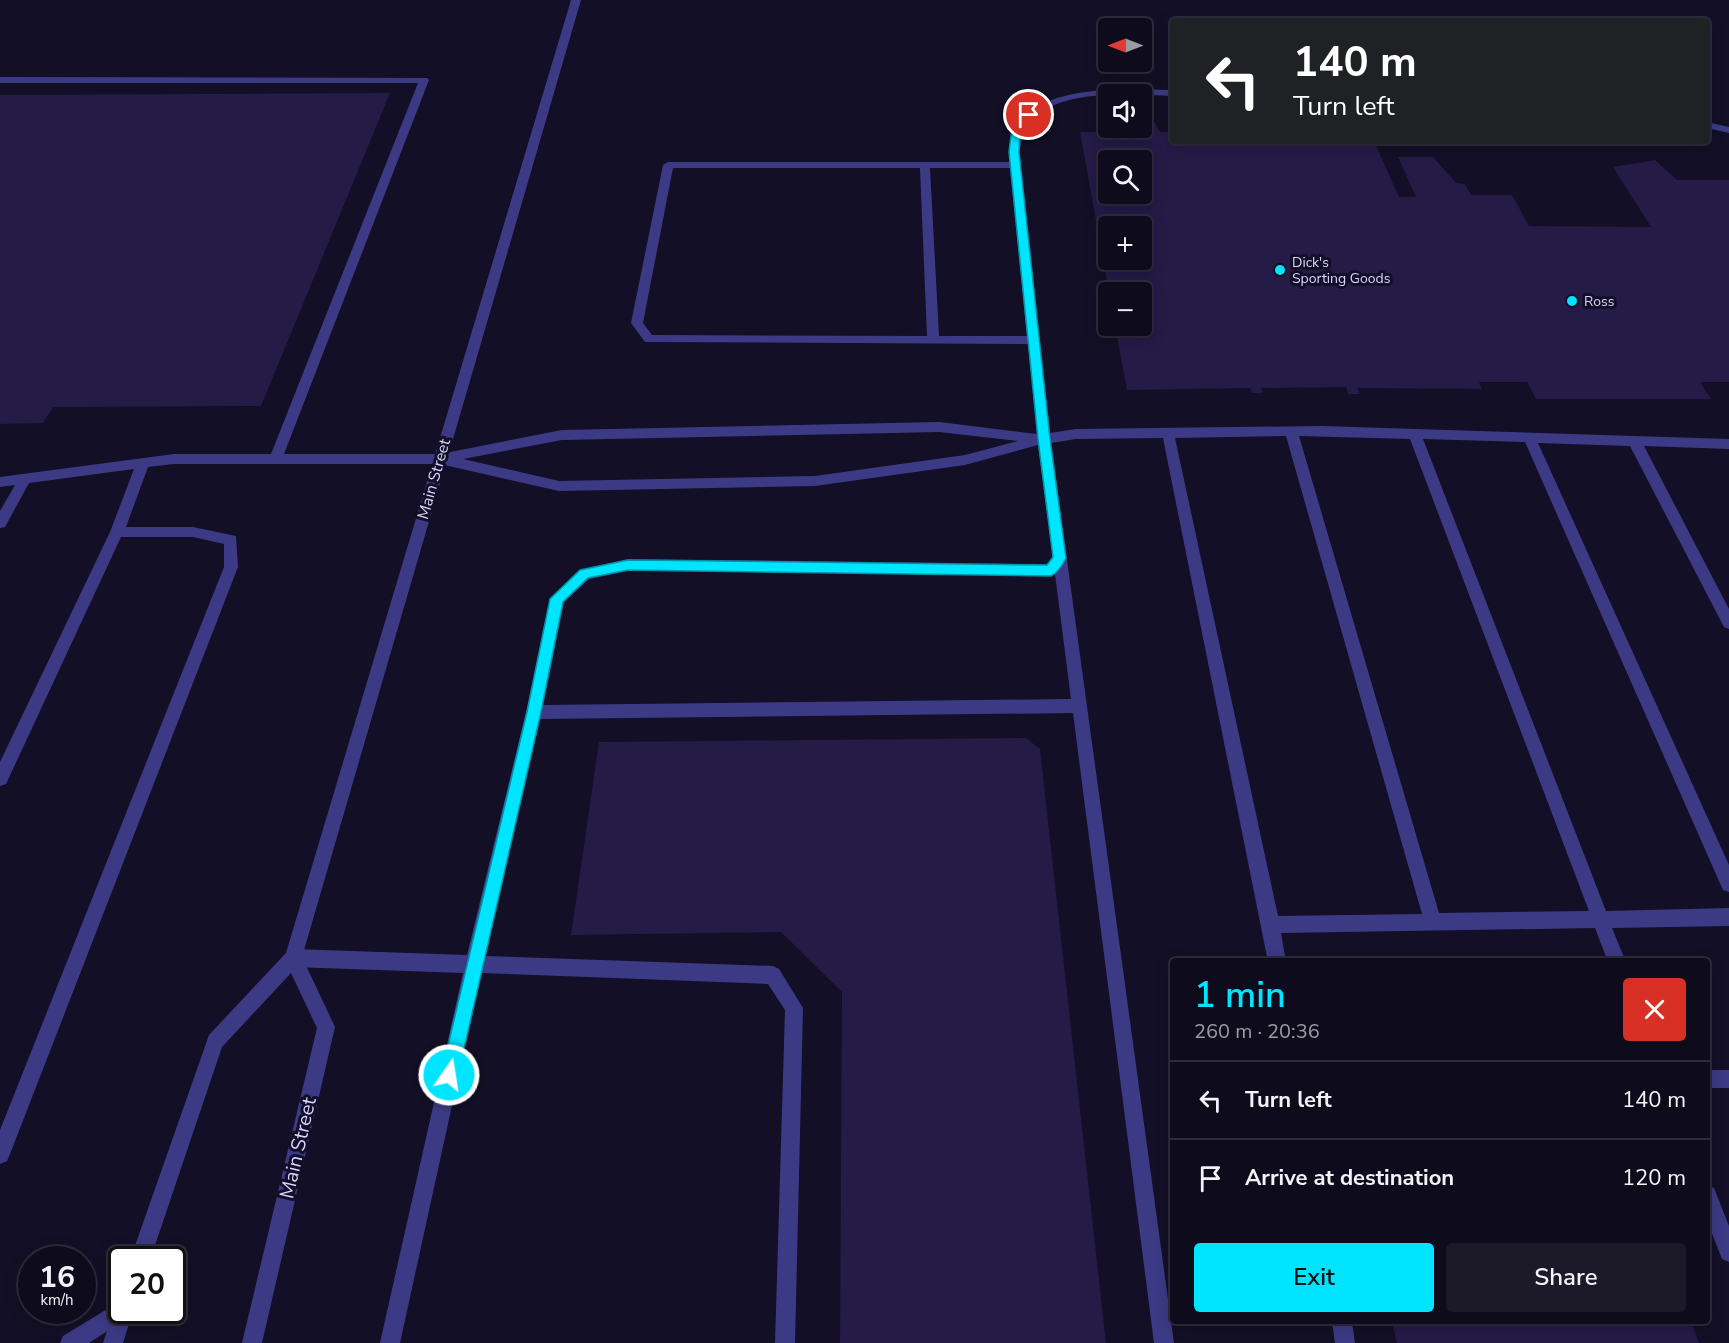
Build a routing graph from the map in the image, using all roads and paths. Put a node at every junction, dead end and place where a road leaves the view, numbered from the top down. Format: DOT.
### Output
graph roads {
  1 [pos="576,0"];
  2 [pos="0,80"];
  3 [pos="1170,93"];
  4 [pos="1710,126"];
  5 [pos="1729,129"];
  6 [pos="925,165"];
  7 [pos="1016,165"];
  8 [pos="933,340"];
  9 [pos="1034,340"];
  10 [pos="1291,432"];
  11 [pos="1168,433"];
  12 [pos="1415,435"];
  13 [pos="1530,438"];
  14 [pos="1044,439"];
  15 [pos="1635,442"];
  16 [pos="1729,444"];
  17 [pos="276,459"];
  18 [pos="440,459"];
  19 [pos="143,463"];
  20 [pos="25,479"];
  21 [pos="0,482"];
  22 [pos="0,523"];
  23 [pos="117,532"];
  24 [pos="1060,558"];
  25 [pos="1729,623"];
  26 [pos="1078,706"];
  27 [pos="534,712"];
  28 [pos="0,779"];
  29 [pos="1729,884"];
  30 [pos="1729,917"];
  31 [pos="1600,919"];
  32 [pos="1433,922"];
  33 [pos="1270,925"];
  34 [pos="293,958"];
  35 [pos="1276,958"];
  36 [pos="1615,958"];
  37 [pos="474,964"];
  38 [pos="1710,1079"];
  39 [pos="1729,1079"];
  40 [pos="0,1154"];
  41 [pos="1710,1203"];
  42 [pos="145,1246"];
  43 [pos="1728,1249"];
  44 [pos="108,1319"];
  45 [pos="118,1324"];
  46 [pos="1341,1324"];
  47 [pos="69,1343"];
  48 [pos="113,1343"];
  49 [pos="252,1343"];
  50 [pos="390,1343"];
  51 [pos="785,1343"];
  52 [pos="1164,1343"];
  53 [pos="1345,1343"];
  1 -- 18 [label="street, Main Street"];
  2 -- 17 [label="street"];
  3 -- 7 [label="street"];
  4 -- 5 [label="street"];
  6 -- 7 [label="street"];
  6 -- 8 [label="street"];
  6 -- 8 [label="street"];
  7 -- 9 [label="street"];
  8 -- 9 [label="street"];
  9 -- 14 [label="street"];
  10 -- 11 [label="street"];
  10 -- 12 [label="street"];
  10 -- 32 [label="street"];
  11 -- 14 [label="street"];
  11 -- 33 [label="street"];
  12 -- 13 [label="street"];
  12 -- 31 [label="street"];
  13 -- 15 [label="street"];
  13 -- 29 [label="street"];
  14 -- 18 [label="street"];
  14 -- 18 [label="street"];
  14 -- 24 [label="street"];
  15 -- 16 [label="street"];
  15 -- 25 [label="street"];
  17 -- 18 [label="street"];
  17 -- 19 [label="street"];
  18 -- 34 [label="street, Main Street"];
  19 -- 20 [label="street"];
  19 -- 23 [label="street"];
  20 -- 21 [label="street"];
  20 -- 22 [label="street"];
  23 -- 28 [label="street"];
  23 -- 40 [label="street"];
  24 -- 26 [label="street"];
  24 -- 27 [label="street"];
  26 -- 27 [label="street"];
  26 -- 52 [label="street"];
  27 -- 37 [label="street"];
  30 -- 31 [label="street"];
  31 -- 32 [label="street"];
  31 -- 36 [label="street"];
  32 -- 33 [label="street"];
  33 -- 35 [label="street"];
  34 -- 37 [label="street"];
  34 -- 42 [label="street, Main Street"];
  34 -- 49 [label="street, Main Street"];
  37 -- 50 [label="street"];
  37 -- 51 [label="street"];
  38 -- 39 [label="street"];
  41 -- 43 [label="street"];
  44 -- 47 [label="street"];
  45 -- 48 [label="street"];
  46 -- 53 [label="street"];
}
